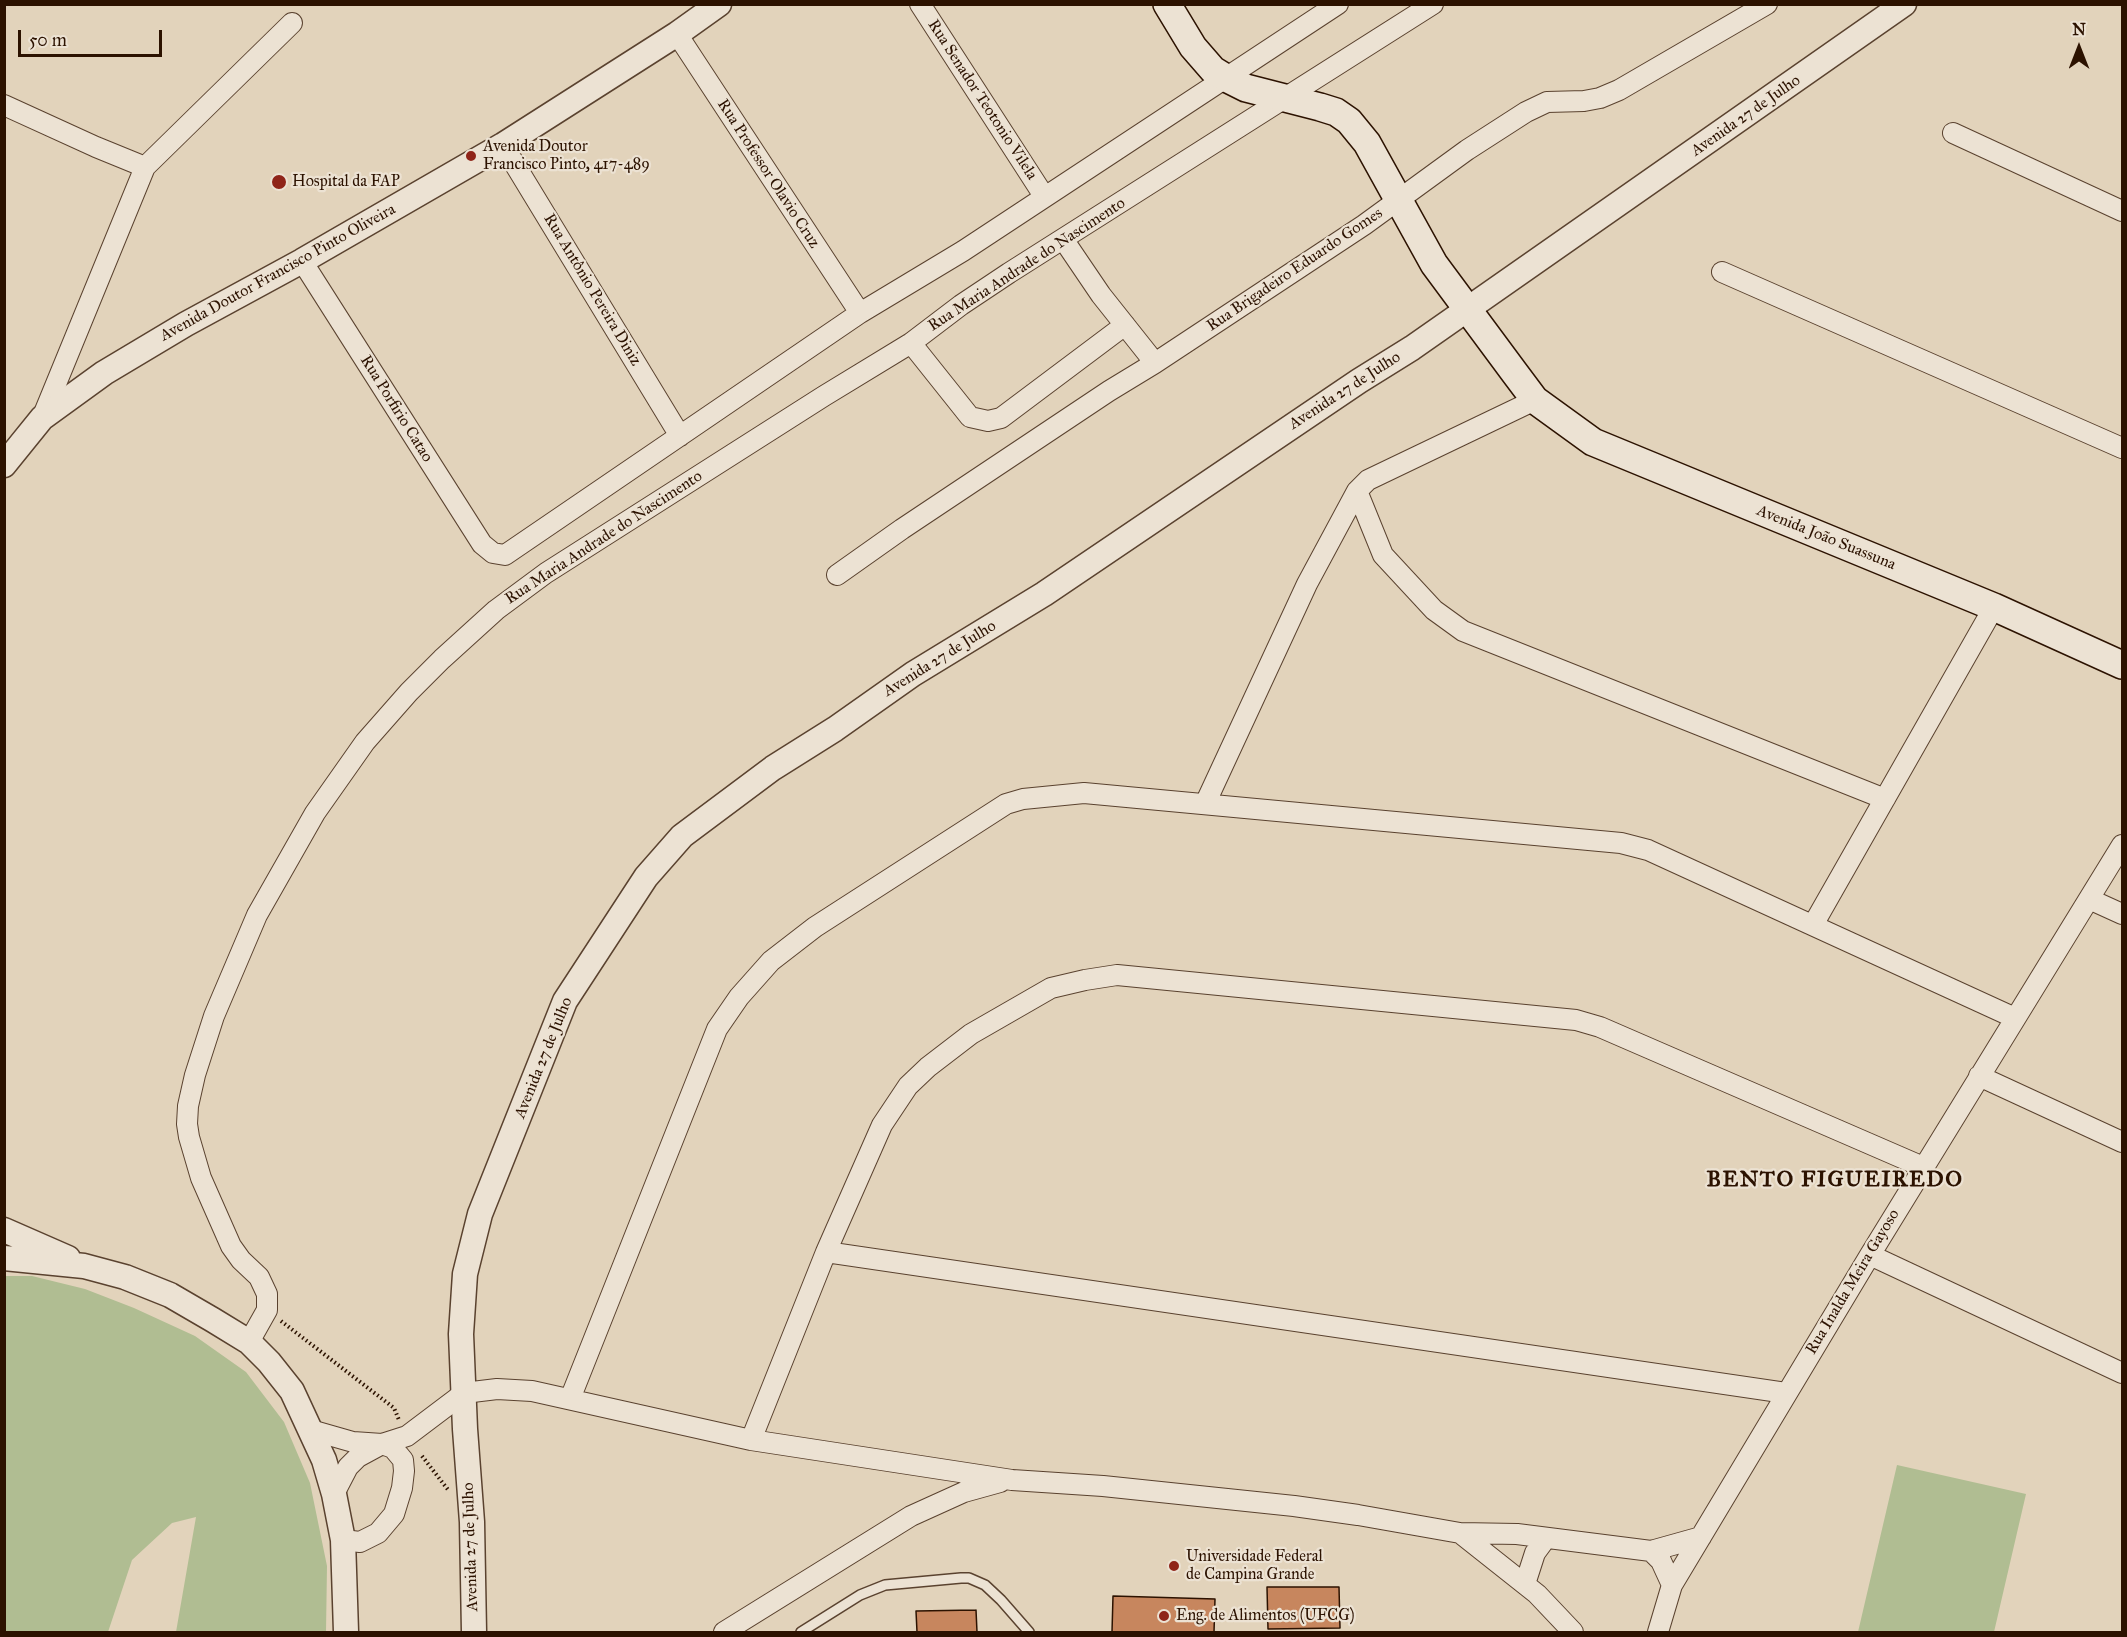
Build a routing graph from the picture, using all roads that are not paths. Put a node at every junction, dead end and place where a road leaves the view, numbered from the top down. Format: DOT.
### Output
graph roads {
  1 [pos="719,4"];
  2 [pos="920,4"];
  3 [pos="1167,4"];
  4 [pos="1338,4"];
  5 [pos="1433,4"];
  6 [pos="1767,4"];
  7 [pos="1904,4"];
  8 [pos="292,23"];
  9 [pos="677,34"];
  10 [pos="1223,76"];
  11 [pos="1275,96"];
  12 [pos="4,105"];
  13 [pos="1953,133"];
  14 [pos="503,146"];
  15 [pos="145,167"];
  16 [pos="1044,196"];
  17 [pos="1399,201"];
  18 [pos="2122,212"];
  19 [pos="1063,239"];
  20 [pos="302,261"];
  21 [pos="1722,272"];
  22 [pos="1468,308"];
  23 [pos="860,314"];
  24 [pos="1125,325"];
  25 [pos="911,343"];
  26 [pos="1155,363"];
  27 [pos="1535,399"];
  28 [pos="42,418"];
  29 [pos="681,435"];
  30 [pos="2122,448"];
  31 [pos="4,465"];
  32 [pos="1357,491"];
  33 [pos="837,575"];
  34 [pos="1994,607"];
  35 [pos="2122,665"];
  36 [pos="1885,799"];
  37 [pos="1205,804"];
  38 [pos="2122,845"];
  39 [pos="2089,899"];
  40 [pos="2122,914"];
  41 [pos="1813,925"];
  42 [pos="2015,1018"];
  43 [pos="1979,1076"];
  44 [pos="2122,1143"];
  45 [pos="1923,1167"];
  46 [pos="4,1230"];
  47 [pos="826,1252"];
  48 [pos="1870,1255"];
  49 [pos="4,1258"];
  50 [pos="84,1266"];
  51 [pos="249,1342"];
  52 [pos="2122,1373"];
  53 [pos="464,1393"];
  54 [pos="1785,1394"];
  55 [pos="570,1399"];
  56 [pos="311,1430"];
  57 [pos="750,1440"];
  58 [pos="382,1444"];
  59 [pos="1012,1480"];
  60 [pos="334,1494"];
  61 [pos="1460,1533"];
  62 [pos="1701,1537"];
  63 [pos="1546,1538"];
  64 [pos="343,1540"];
  65 [pos="1651,1551"];
  66 [pos="1525,1584"];
  67 [pos="1672,1585"];
  68 [pos="345,1632"];
  69 [pos="474,1632"];
  70 [pos="724,1632"];
  71 [pos="801,1632"];
  72 [pos="1029,1632"];
  73 [pos="1573,1632"];
  74 [pos="1658,1632"];
  1 -- 9 [label="street, Avenida Doutor Francisco Pinto Oliveira"];
  2 -- 16 [label="street, Rua Senador Teotonio Vilela"];
  3 -- 10 [label="main road"];
  4 -- 10 [label="street"];
  5 -- 11 [label="street, Rua Maria Andrade do Nascimento"];
  6 -- 17 [label="street, Rua Brigadeiro Eduardo Gomes"];
  7 -- 22 [label="street, Avenida 27 de Julho"];
  8 -- 15 [label="street"];
  9 -- 14 [label="street, Avenida Doutor Francisco Pinto Oliveira"];
  9 -- 23 [label="street, Rua Professor Olavio Cruz"];
  10 -- 11 [label="main road, Avenida João Suassuna"];
  10 -- 16 [label="street"];
  11 -- 17 [label="main road, Avenida João Suassuna"];
  11 -- 19 [label="street, Rua Maria Andrade do Nascimento"];
  12 -- 15 [label="street"];
  13 -- 18 [label="street"];
  14 -- 20 [label="street, Avenida Doutor Francisco Pinto Oliveira"];
  14 -- 29 [label="street, Rua Antônio Pereira Diniz"];
  15 -- 28 [label="street"];
  16 -- 23 [label="street"];
  17 -- 22 [label="main road, Avenida João Suassuna"];
  17 -- 26 [label="street, Rua Brigadeiro Eduardo Gomes"];
  19 -- 24 [label="street"];
  19 -- 25 [label="street, Rua Maria Andrade do Nascimento"];
  20 -- 28 [label="street, Avenida Doutor Francisco Pinto Oliveira"];
  20 -- 29 [label="street, Rua Porfirio Catao"];
  21 -- 30 [label="street"];
  22 -- 27 [label="main road, Avenida João Suassuna"];
  22 -- 53 [label="street, Avenida 27 de Julho"];
  23 -- 29 [label="street"];
  24 -- 25 [label="street"];
  24 -- 26 [label="street"];
  25 -- 51 [label="street, Rua Maria Andrade do Nascimento"];
  26 -- 33 [label="street, Rua Brigadeiro Eduardo Gomes"];
  27 -- 32 [label="street"];
  27 -- 34 [label="main road, Avenida João Suassuna"];
  28 -- 31 [label="street, Avenida Doutor Francisco Pinto Oliveira"];
  32 -- 36 [label="street"];
  32 -- 37 [label="street"];
  34 -- 35 [label="main road, Avenida João Suassuna"];
  34 -- 36 [label="street"];
  36 -- 41 [label="street"];
  37 -- 41 [label="street"];
  37 -- 55 [label="street"];
  38 -- 39 [label="street, Rua Inalda Meira Gayoso"];
  39 -- 40 [label="street"];
  39 -- 42 [label="street, Rua Inalda Meira Gayoso"];
  41 -- 42 [label="street"];
  42 -- 43 [label="street, Rua Inalda Meira Gayoso"];
  43 -- 44 [label="street"];
  43 -- 45 [label="street, Rua Inalda Meira Gayoso"];
  45 -- 47 [label="street"];
  45 -- 48 [label="street, Rua Inalda Meira Gayoso"];
  46 -- 50 [label="street"];
  47 -- 54 [label="street"];
  47 -- 57 [label="street"];
  48 -- 52 [label="street"];
  48 -- 54 [label="street, Rua Inalda Meira Gayoso"];
  49 -- 50 [label="street"];
  50 -- 51 [label="street"];
  51 -- 56 [label="street"];
  53 -- 55 [label="street"];
  53 -- 58 [label="street"];
  53 -- 69 [label="street, Avenida 27 de Julho"];
  54 -- 62 [label="street, Rua Inalda Meira Gayoso"];
  55 -- 57 [label="street"];
  56 -- 58 [label="street"];
  56 -- 60 [label="street"];
  57 -- 59 [label="street"];
  58 -- 60 [label="street"];
  58 -- 64 [label="street"];
  59 -- 61 [label="street"];
  59 -- 70 [label="street"];
  60 -- 64 [label="street"];
  61 -- 63 [label="street"];
  61 -- 66 [label="street"];
  62 -- 65 [label="street"];
  62 -- 67 [label="street, Rua Inalda Meira Gayoso"];
  63 -- 65 [label="street"];
  63 -- 66 [label="street"];
  64 -- 68 [label="street"];
  65 -- 67 [label="street"];
  66 -- 73 [label="street"];
  67 -- 74 [label="street, Rua Inalda Meira Gayoso"];
  71 -- 72 [label="lane"];
}
